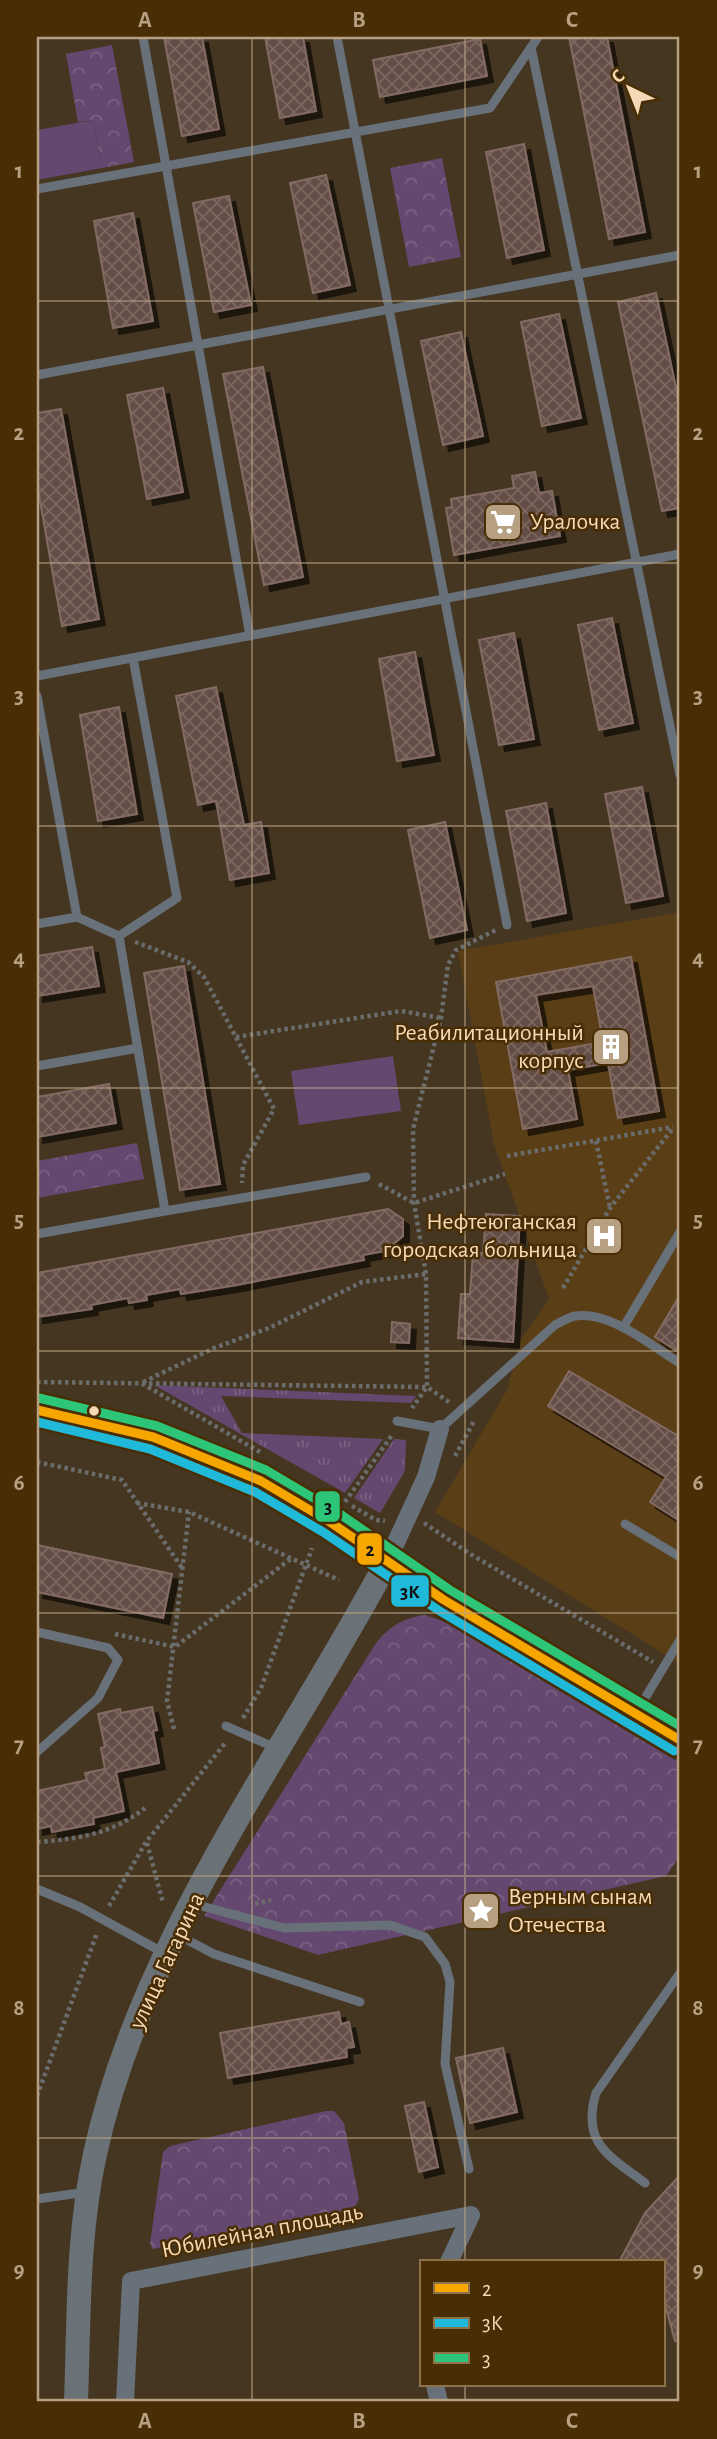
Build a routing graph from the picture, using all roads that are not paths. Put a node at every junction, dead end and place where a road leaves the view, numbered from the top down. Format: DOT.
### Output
graph roads {
  1 [pos="144,37"];
  2 [pos="337,37"];
  3 [pos="538,37"];
  4 [pos="531,47"];
  5 [pos="356,132"];
  6 [pos="166,167"];
  7 [pos="37,189"];
  8 [pos="680,255"];
  9 [pos="579,274"];
  10 [pos="389,309"];
  11 [pos="196,345"];
  12 [pos="37,375"];
  13 [pos="680,554"];
  14 [pos="637,562"];
  15 [pos="444,599"];
  16 [pos="250,636"];
  17 [pos="133,658"];
  18 [pos="37,676"];
  19 [pos="37,696"];
  20 [pos="680,775"];
  21 [pos="77,917"];
  22 [pos="37,924"];
  23 [pos="507,925"];
  24 [pos="119,936"];
  25 [pos="138,1048"];
  26 [pos="37,1066"];
  27 [pos="366,1177"];
  28 [pos="165,1211"];
  29 [pos="680,1231"];
  30 [pos="37,1234"];
  31 [pos="622,1328"];
  32 [pos="680,1363"];
  33 [pos="37,1410"];
  34 [pos="400,1421"];
  35 [pos="440,1429"];
  36 [pos="625,1524"];
  37 [pos="680,1557"];
  38 [pos="387,1562"];
  39 [pos="37,1632"];
  40 [pos="680,1640"];
  41 [pos="636,1714"];
  42 [pos="226,1726"];
  43 [pos="680,1740"];
  44 [pos="280,1749"];
  45 [pos="37,1752"];
  46 [pos="37,1889"];
  47 [pos="192,1904"];
  48 [pos="170,1944"];
  49 [pos="680,1973"];
  50 [pos="360,2002"];
  51 [pos="469,2169"];
  52 [pos="645,2183"];
  53 [pos="88,2192"];
  54 [pos="37,2199"];
  55 [pos="450,2260"];
  56 [pos="76,2402"];
  57 [pos="125,2402"];
  1 -- 6 [label="lane"];
  2 -- 5 [label="lane"];
  3 -- 4 [label="lane"];
  4 -- 5 [label="lane"];
  4 -- 9 [label="lane"];
  5 -- 6 [label="lane"];
  5 -- 10 [label="lane"];
  6 -- 7 [label="lane"];
  6 -- 11 [label="lane"];
  8 -- 9 [label="lane"];
  9 -- 10 [label="lane"];
  9 -- 14 [label="lane"];
  10 -- 11 [label="lane"];
  10 -- 15 [label="lane"];
  11 -- 12 [label="lane"];
  11 -- 16 [label="lane"];
  13 -- 14 [label="lane"];
  14 -- 15 [label="lane"];
  14 -- 20 [label="lane"];
  15 -- 16 [label="lane"];
  15 -- 23 [label="lane"];
  16 -- 17 [label="lane"];
  17 -- 18 [label="lane"];
  17 -- 24 [label="lane"];
  19 -- 21 [label="lane"];
  21 -- 22 [label="lane"];
  21 -- 24 [label="lane"];
  24 -- 25 [label="lane"];
  25 -- 26 [label="lane"];
  25 -- 28 [label="lane"];
  27 -- 28 [label="lane"];
  28 -- 30 [label="lane"];
  29 -- 31 [label="lane"];
  31 -- 32 [label="lane"];
  31 -- 35 [label="lane"];
  33 -- 38 [label="main road"];
  34 -- 35 [label="lane"];
  35 -- 38 [label="street"];
  36 -- 37 [label="lane"];
  38 -- 41 [label="main road"];
  38 -- 44 [label="main road, улица Гагарина"];
  39 -- 45 [label="lane"];
  40 -- 41 [label="lane"];
  41 -- 43 [label="main road"];
  42 -- 44 [label="lane"];
  44 -- 47 [label="main road, улица Гагарина"];
  46 -- 48 [label="lane"];
  47 -- 48 [label="main road, улица Гагарина"];
  47 -- 51 [label="lane"];
  48 -- 50 [label="lane"];
  48 -- 53 [label="main road, улица Гагарина"];
  49 -- 52 [label="lane"];
  53 -- 54 [label="lane"];
  53 -- 56 [label="main road, улица Гагарина"];
  55 -- 57 [label="street, Юбилейная площадь"];
}
